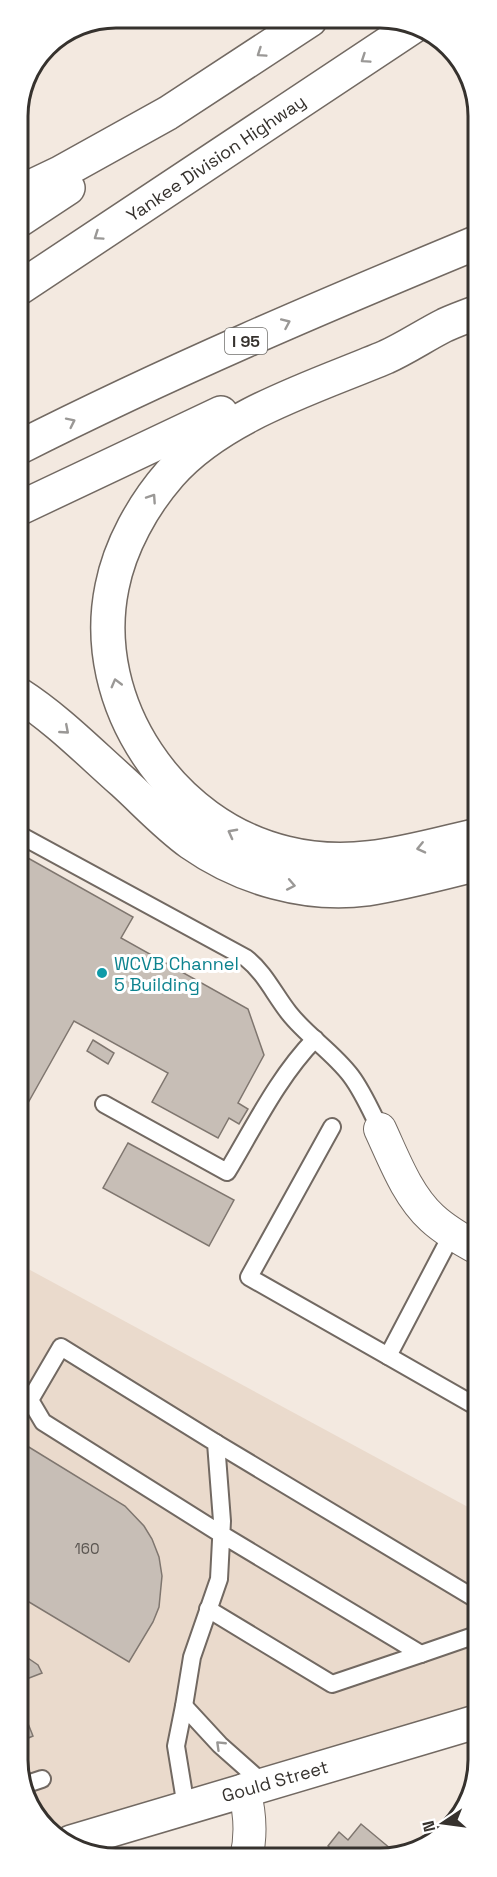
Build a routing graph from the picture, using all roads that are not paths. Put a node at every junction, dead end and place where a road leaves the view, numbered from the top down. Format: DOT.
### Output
graph roads {
  1 [pos="298,28"];
  2 [pos="405,32"];
  3 [pos="168,113"];
  4 [pos="29,188"];
  5 [pos="29,214"];
  6 [pos="468,246"];
  7 [pos="29,283"];
  8 [pos="468,316"];
  9 [pos="446,325"];
  10 [pos="29,443"];
  11 [pos="29,505"];
  12 [pos="29,702"];
  13 [pos="468,837"];
  14 [pos="29,840"];
  15 [pos="468,866"];
  16 [pos="315,1039"];
  17 [pos="104,1104"];
  18 [pos="332,1127"];
  19 [pos="380,1129"];
  20 [pos="465,1241"];
  21 [pos="388,1356"];
  22 [pos="468,1402"];
  23 [pos="216,1443"];
  24 [pos="221,1534"];
  25 [pos="468,1594"];
  26 [pos="208,1609"];
  27 [pos="468,1638"];
  28 [pos="420,1654"];
  29 [pos="184,1706"];
  30 [pos="468,1723"];
  31 [pos="42,1779"];
  32 [pos="31,1783"];
  33 [pos="254,1787"];
  34 [pos="186,1807"];
  35 [pos="78,1840"];
  36 [pos="248,1848"];
  1 -- 3 [label="main road, one-way"];
  2 -- 7 [label="main road, Yankee Division Highway, one-way"];
  3 -- 4 [label="main road"];
  3 -- 5 [label="main road"];
  10 -- 6 [label="main road, I 95, one-way"];
  8 -- 9 [label="main road"];
  9 -- 11 [label="main road"];
  13 -- 9 [label="main road, one-way"];
  12 -- 15 [label="main road, one-way"];
  14 -- 16 [label="lane"];
  16 -- 17 [label="lane"];
  16 -- 19 [label="lane"];
  18 -- 21 [label="lane"];
  19 -- 20 [label="street"];
  20 -- 21 [label="lane"];
  21 -- 22 [label="lane"];
  23 -- 24 [label="lane"];
  23 -- 24 [label="lane"];
  23 -- 25 [label="lane"];
  24 -- 26 [label="lane"];
  24 -- 28 [label="lane"];
  26 -- 28 [label="lane"];
  26 -- 29 [label="lane"];
  27 -- 28 [label="lane"];
  33 -- 29 [label="lane, one-way"];
  29 -- 34 [label="lane"];
  30 -- 33 [label="main road, Gould Street"];
  31 -- 32 [label="lane"];
  33 -- 34 [label="main road, Gould Street"];
  33 -- 36 [label="street"];
  34 -- 35 [label="main road, Gould Street"];
}
